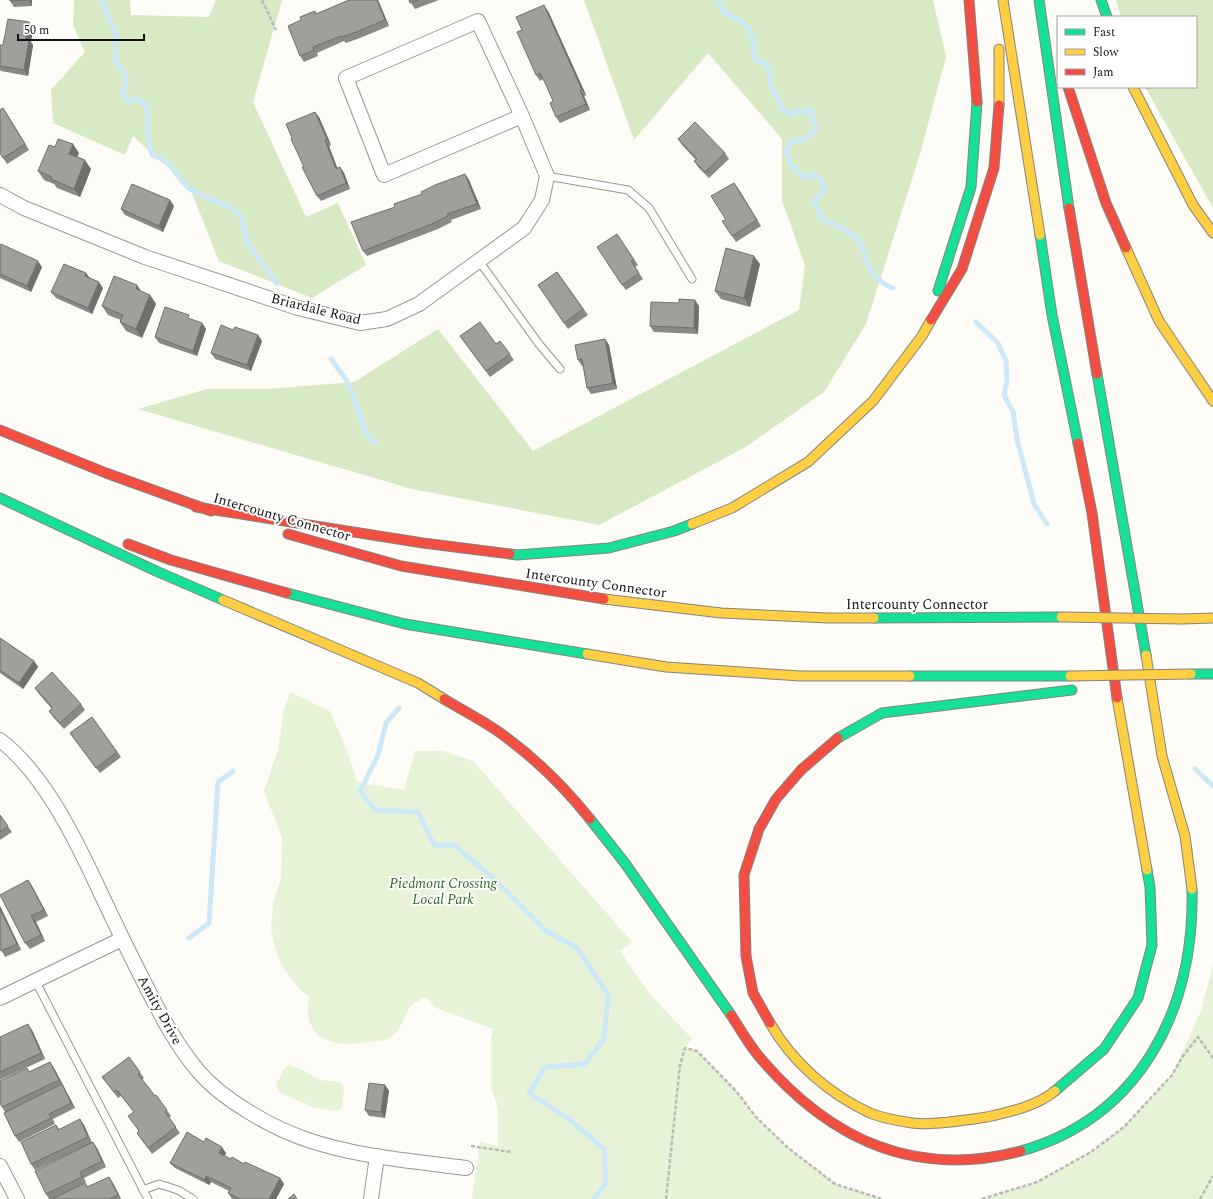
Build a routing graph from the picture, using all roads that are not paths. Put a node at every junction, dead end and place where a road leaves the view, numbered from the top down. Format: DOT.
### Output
graph roads {
  1 [pos="969,0"];
  2 [pos="998,0"];
  3 [pos="1003,0"];
  4 [pos="1039,0"];
  5 [pos="1047,0"];
  6 [pos="1101,0"];
  7 [pos="1051,16"];
  8 [pos="1107,16"];
  9 [pos="1068,88"];
  10 [pos="1134,88"];
  11 [pos="522,116"];
  12 [pos="547,176"];
  13 [pos="0,195"];
  14 [pos="1213,233"];
  15 [pos="479,261"];
  16 [pos="692,279"];
  17 [pos="922,336"];
  18 [pos="560,369"];
  19 [pos="1213,401"];
  20 [pos="0,430"];
  21 [pos="0,495"];
  22 [pos="0,498"];
  23 [pos="196,507"];
  24 [pos="92,530"];
  25 [pos="121,541"];
  26 [pos="1213,618"];
  27 [pos="1191,674"];
  28 [pos="1213,674"];
  29 [pos="1104,686"];
  30 [pos="1076,689"];
  31 [pos="0,740"];
  32 [pos="122,939"];
  33 [pos="35,980"];
  34 [pos="0,998"];
  35 [pos="377,1156"];
  36 [pos="0,1166"];
  37 [pos="466,1168"];
  38 [pos="143,1190"];
  39 [pos="17,1199"];
  40 [pos="148,1199"];
  41 [pos="193,1199"];
  42 [pos="371,1199"];
  1 -- 17 [label="highway"];
  2 -- 17 [label="highway"];
  3 -- 30 [label="highway"];
  4 -- 22 [label="highway"];
  5 -- 7 [label="highway"];
  6 -- 8 [label="highway"];
  9 -- 19 [label="highway"];
  10 -- 14 [label="highway"];
  11 -- 11 [label="street"];
  11 -- 12 [label="street"];
  12 -- 15 [label="street, Briardale Road"];
  12 -- 16 [label="lane"];
  13 -- 15 [label="street, Briardale Road"];
  15 -- 18 [label="lane"];
  17 -- 23 [label="highway"];
  20 -- 23 [label="highway, Intercounty Connector"];
  21 -- 24 [label="highway"];
  23 -- 26 [label="highway, Intercounty Connector, bridge"];
  25 -- 27 [label="highway, bridge"];
  27 -- 28 [label="highway"];
  27 -- 29 [label="highway, bridge"];
  31 -- 32 [label="street, Amity Drive"];
  32 -- 33 [label="street"];
  32 -- 35 [label="street, Amity Drive"];
  33 -- 34 [label="street"];
  33 -- 38 [label="lane"];
  35 -- 37 [label="street, Amity Drive"];
  35 -- 42 [label="street"];
  36 -- 39 [label="street"];
  38 -- 40 [label="lane"];
  38 -- 41 [label="lane"];
}
